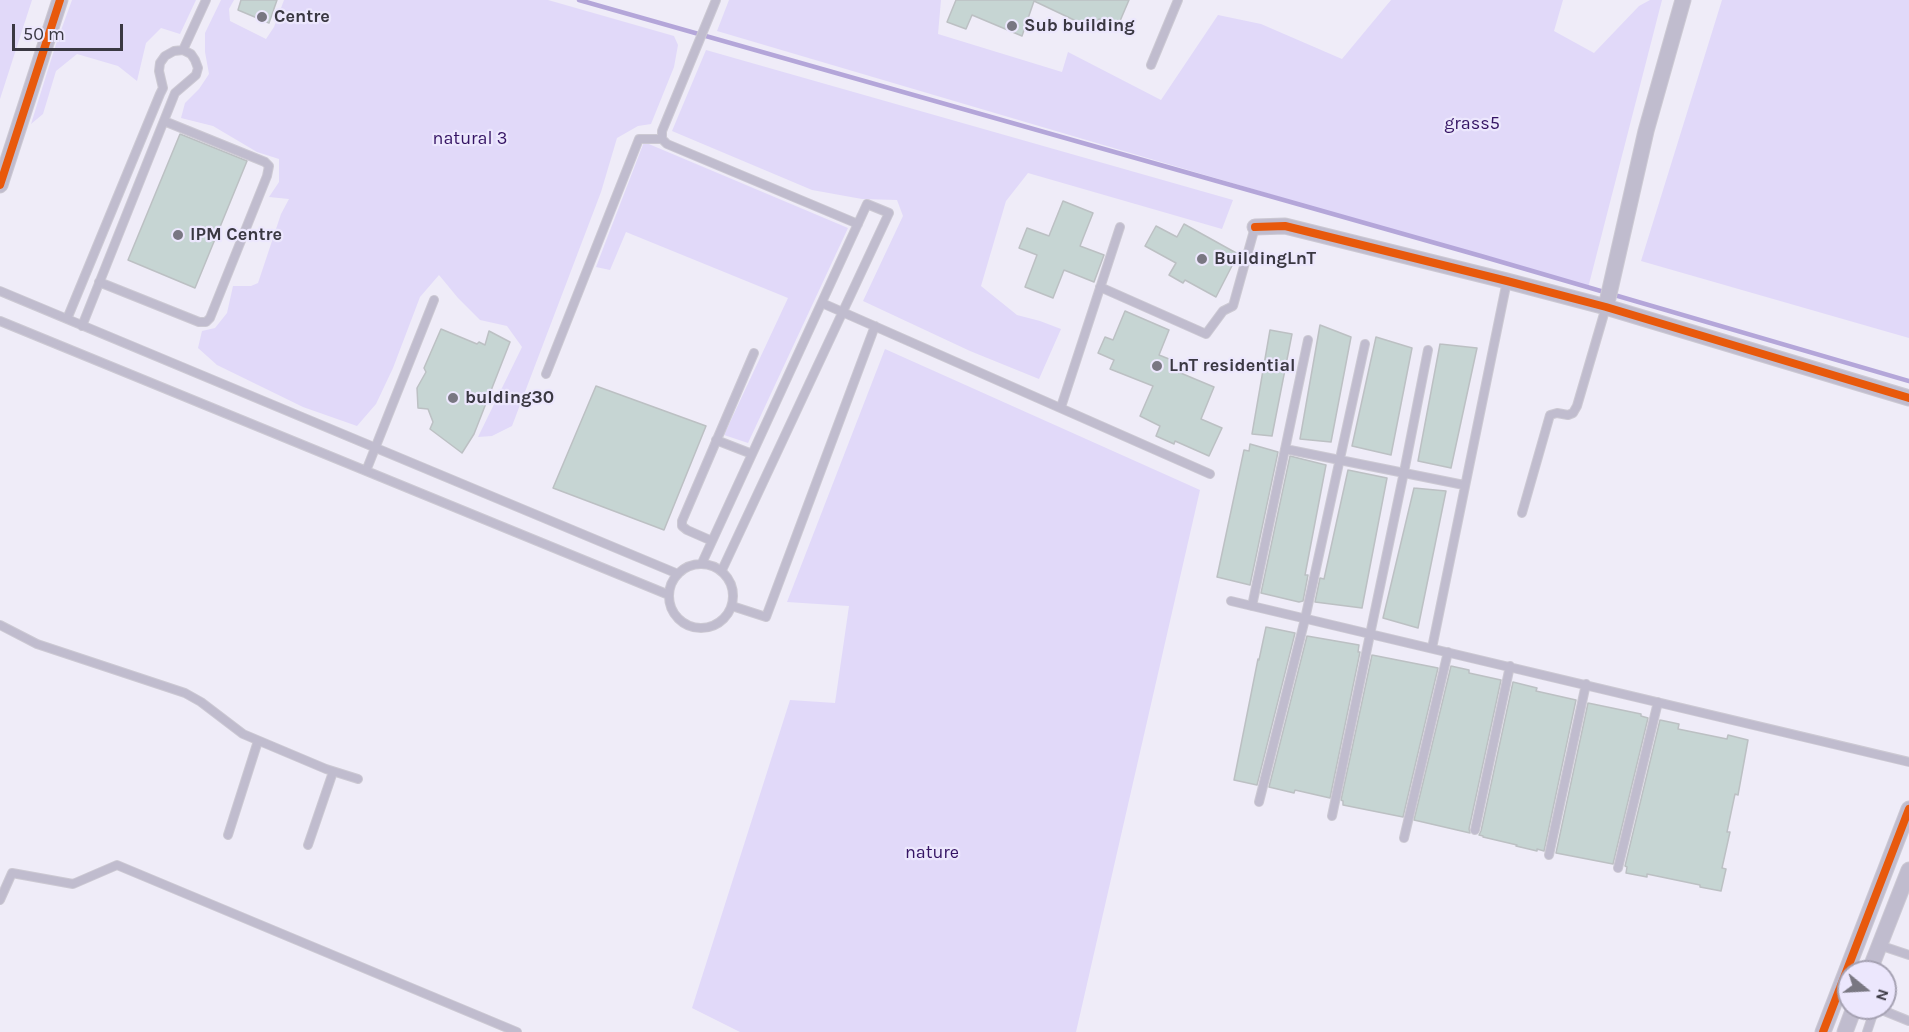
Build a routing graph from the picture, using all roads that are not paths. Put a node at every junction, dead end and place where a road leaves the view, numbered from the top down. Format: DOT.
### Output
graph roads {
  1 [pos="60,0"];
  2 [pos="206,0"];
  3 [pos="716,0"];
  4 [pos="1178,0"];
  5 [pos="1683,0"];
  6 [pos="183,50"];
  7 [pos="1151,65"];
  8 [pos="164,121"];
  9 [pos="662,139"];
  10 [pos="0,185"];
  11 [pos="858,224"];
  12 [pos="1120,227"];
  13 [pos="1255,227"];
  14 [pos="1507,280"];
  15 [pos="99,282"];
  16 [pos="1100,287"];
  17 [pos="0,291"];
  18 [pos="434,300"];
  19 [pos="822,303"];
  20 [pos="1606,307"];
  21 [pos="843,312"];
  22 [pos="67,319"];
  23 [pos="0,321"];
  24 [pos="82,326"];
  25 [pos="875,326"];
  26 [pos="1308,340"];
  27 [pos="1365,344"];
  28 [pos="1428,350"];
  29 [pos="754,353"];
  30 [pos="546,374"];
  31 [pos="1909,398"];
  32 [pos="1061,407"];
  33 [pos="716,440"];
  34 [pos="375,448"];
  35 [pos="1285,449"];
  36 [pos="752,454"];
  37 [pos="1340,459"];
  38 [pos="366,471"];
  39 [pos="1404,472"];
  40 [pos="1210,474"];
  41 [pos="1464,485"];
  42 [pos="1522,513"];
  43 [pos="712,541"];
  44 [pos="702,563"];
  45 [pos="722,570"];
  46 [pos="678,574"];
  47 [pos="669,595"];
  48 [pos="1231,601"];
  49 [pos="732,606"];
  50 [pos="1252,606"];
  51 [pos="1305,619"];
  52 [pos="0,625"];
  53 [pos="1369,635"];
  54 [pos="1432,648"];
  55 [pos="1448,652"];
  56 [pos="1510,666"];
  57 [pos="1586,684"];
  58 [pos="1658,702"];
  59 [pos="258,741"];
  60 [pos="1909,762"];
  61 [pos="333,772"];
  62 [pos="358,778"];
  63 [pos="1259,802"];
  64 [pos="1909,809"];
  65 [pos="1332,816"];
  66 [pos="1475,830"];
  67 [pos="228,835"];
  68 [pos="1404,838"];
  69 [pos="308,845"];
  70 [pos="1549,855"];
  71 [pos="1618,868"];
  72 [pos="1909,870"];
  73 [pos="1906,889"];
  74 [pos="0,900"];
  75 [pos="1880,945"];
  76 [pos="1909,955"];
  77 [pos="1874,960"];
  78 [pos="517,1032"];
  79 [pos="1823,1032"];
  1 -- 10 [label="street"];
  2 -- 6 [label="lane"];
  3 -- 9 [label="lane"];
  4 -- 7 [label="lane"];
  5 -- 20 [label="street"];
  6 -- 8 [label="lane"];
  6 -- 22 [label="lane"];
  8 -- 15 [label="lane"];
  8 -- 15 [label="lane"];
  9 -- 11 [label="lane"];
  9 -- 30 [label="lane"];
  11 -- 19 [label="lane"];
  11 -- 21 [label="lane"];
  12 -- 16 [label="lane"];
  13 -- 14 [label="street"];
  13 -- 16 [label="lane"];
  14 -- 20 [label="street"];
  14 -- 41 [label="lane"];
  15 -- 24 [label="lane"];
  16 -- 32 [label="lane"];
  17 -- 22 [label="lane"];
  18 -- 34 [label="lane"];
  19 -- 21 [label="lane"];
  19 -- 36 [label="lane"];
  20 -- 31 [label="street"];
  20 -- 42 [label="lane"];
  21 -- 25 [label="lane"];
  21 -- 45 [label="lane"];
  22 -- 24 [label="lane"];
  23 -- 38 [label="lane"];
  24 -- 34 [label="lane"];
  25 -- 32 [label="lane"];
  25 -- 49 [label="lane"];
  26 -- 35 [label="lane"];
  27 -- 37 [label="lane"];
  28 -- 39 [label="lane"];
  29 -- 33 [label="lane"];
  32 -- 40 [label="lane"];
  33 -- 36 [label="lane"];
  33 -- 43 [label="lane"];
  34 -- 38 [label="lane"];
  34 -- 46 [label="lane"];
  35 -- 37 [label="lane"];
  35 -- 50 [label="lane"];
  36 -- 43 [label="lane"];
  37 -- 39 [label="lane"];
  37 -- 51 [label="lane"];
  38 -- 47 [label="lane"];
  39 -- 41 [label="lane"];
  39 -- 53 [label="lane"];
  41 -- 54 [label="lane"];
  43 -- 44 [label="lane"];
  44 -- 45 [label="lane"];
  44 -- 46 [label="lane"];
  45 -- 49 [label="lane"];
  46 -- 47 [label="lane"];
  47 -- 49 [label="lane"];
  48 -- 50 [label="lane"];
  50 -- 51 [label="lane"];
  51 -- 53 [label="lane"];
  51 -- 63 [label="lane"];
  52 -- 59 [label="lane"];
  53 -- 54 [label="lane"];
  53 -- 65 [label="lane"];
  54 -- 55 [label="lane"];
  55 -- 56 [label="lane"];
  55 -- 68 [label="lane"];
  56 -- 57 [label="lane"];
  56 -- 66 [label="lane"];
  57 -- 58 [label="lane"];
  57 -- 70 [label="lane"];
  58 -- 60 [label="lane"];
  58 -- 71 [label="lane"];
  59 -- 61 [label="lane"];
  59 -- 67 [label="lane"];
  61 -- 62 [label="lane"];
  61 -- 69 [label="lane"];
  64 -- 79 [label="street"];
  72 -- 73 [label="street"];
  73 -- 75 [label="street"];
  74 -- 78 [label="lane"];
  75 -- 76 [label="lane"];
  75 -- 77 [label="street"];
}
